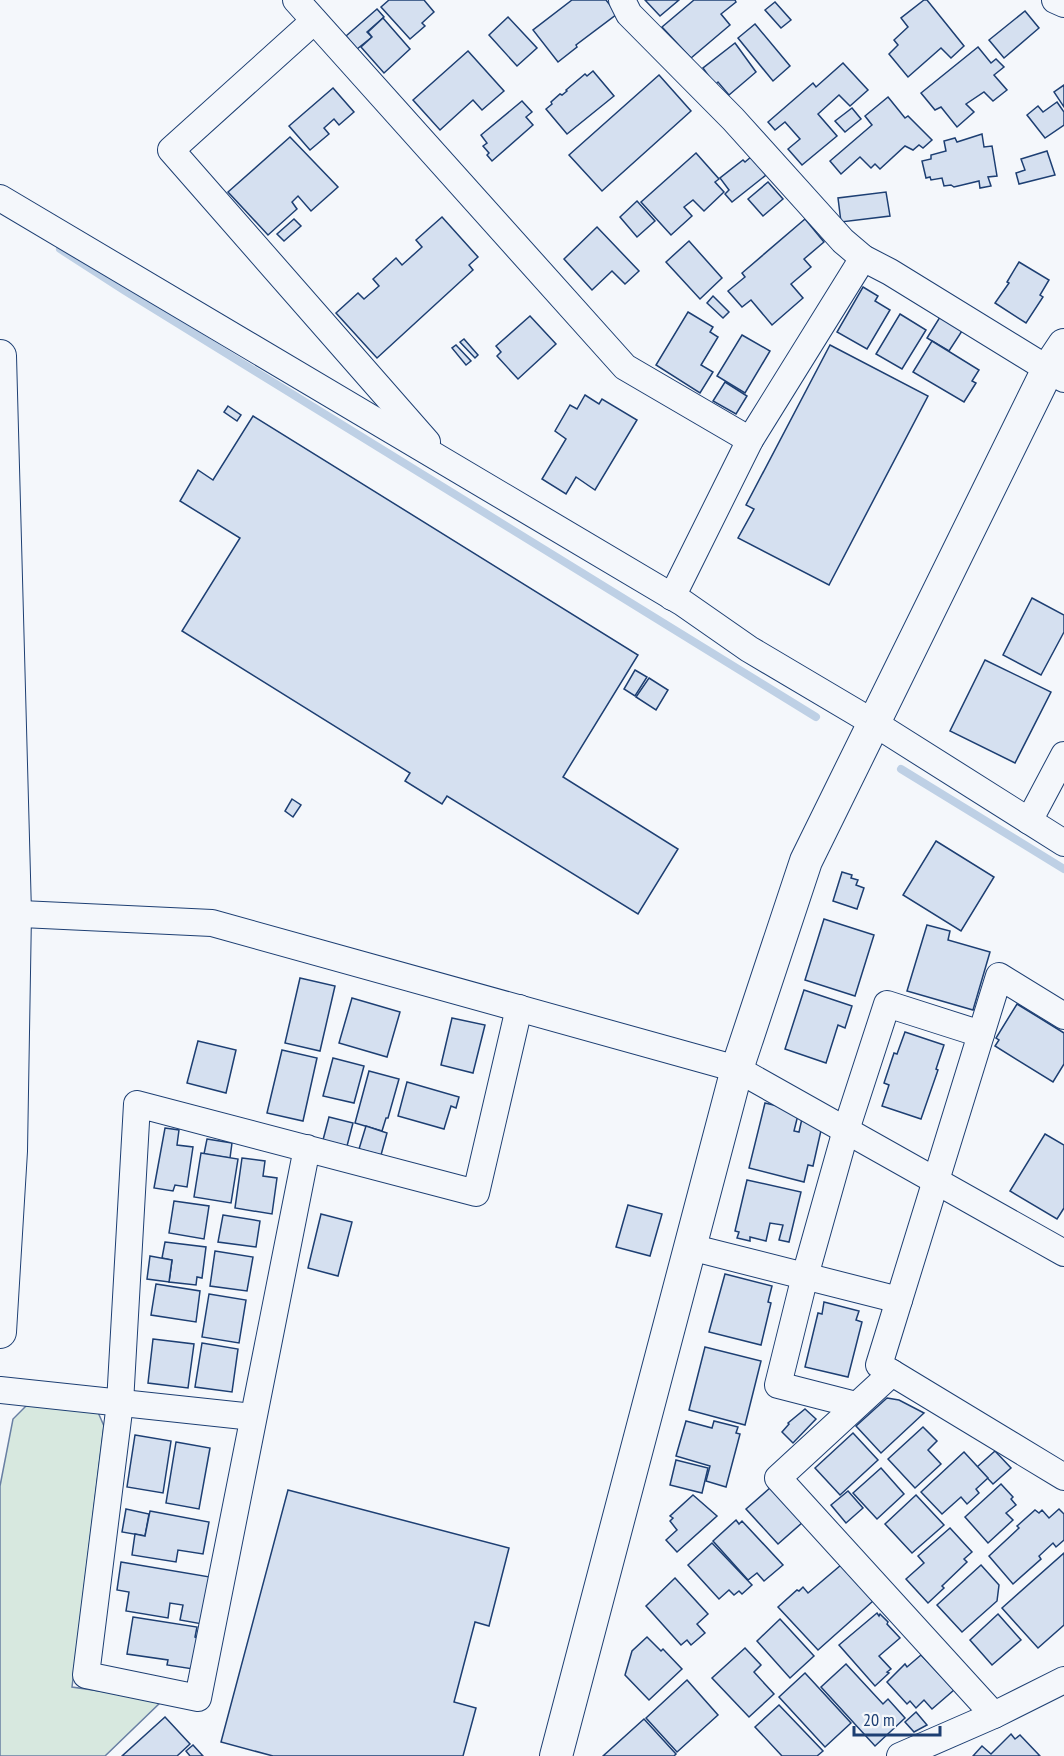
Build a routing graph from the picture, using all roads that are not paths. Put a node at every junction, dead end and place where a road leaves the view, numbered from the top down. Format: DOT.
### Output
graph roads {
  1 [pos="296,0"];
  2 [pos="622,0"];
  3 [pos="1055,0"];
  4 [pos="1064,4"];
  5 [pos="314,21"];
  6 [pos="0,198"];
  7 [pos="863,258"];
  8 [pos="0,356"];
  9 [pos="1059,364"];
  10 [pos="750,440"];
  11 [pos="442,459"];
  12 [pos="672,597"];
  13 [pos="874,723"];
  14 [pos="1064,755"];
  15 [pos="1029,821"];
  16 [pos="1064,843"];
  17 [pos="8,913"];
  18 [pos="519,1008"];
  19 [pos="1064,1016"];
  20 [pos="981,1034"];
  21 [pos="737,1069"];
  22 [pos="846,1130"];
  23 [pos="307,1148"];
  24 [pos="935,1180"];
  25 [pos="690,1248"];
  26 [pos="1064,1253"];
  27 [pos="805,1276"];
  28 [pos="899,1300"];
  29 [pos="0,1332"];
  30 [pos="892,1373"];
  31 [pos="0,1390"];
  32 [pos="120,1403"];
  33 [pos="856,1405"];
  34 [pos="253,1417"];
  35 [pos="1064,1477"];
  36 [pos="1064,1680"];
  37 [pos="994,1715"];
  38 [pos="556,1756"];
  39 [pos="900,1756"];
  1 -- 5 [label="street"];
  2 -- 7 [label="street"];
  3 -- 4 [label="street"];
  5 -- 10 [label="street"];
  5 -- 11 [label="street"];
  6 -- 11 [label="street"];
  7 -- 9 [label="street"];
  7 -- 10 [label="street"];
  8 -- 17 [label="street"];
  9 -- 13 [label="street"];
  10 -- 12 [label="street"];
  11 -- 12 [label="street"];
  12 -- 13 [label="street"];
  13 -- 15 [label="street"];
  13 -- 21 [label="street"];
  14 -- 15 [label="street"];
  15 -- 16 [label="street"];
  17 -- 18 [label="street"];
  17 -- 29 [label="street"];
  18 -- 21 [label="street"];
  18 -- 23 [label="street"];
  19 -- 20 [label="street"];
  20 -- 22 [label="street"];
  20 -- 24 [label="street"];
  21 -- 22 [label="street"];
  21 -- 25 [label="street"];
  22 -- 24 [label="street"];
  22 -- 27 [label="street"];
  23 -- 32 [label="street"];
  23 -- 34 [label="street"];
  24 -- 26 [label="street"];
  24 -- 28 [label="street"];
  25 -- 27 [label="street"];
  25 -- 38 [label="street"];
  27 -- 28 [label="street"];
  27 -- 33 [label="street"];
  28 -- 30 [label="street"];
  30 -- 33 [label="street"];
  30 -- 35 [label="street"];
  31 -- 32 [label="street"];
  32 -- 34 [label="street"];
  32 -- 34 [label="street"];
  33 -- 37 [label="street"];
  36 -- 37 [label="street"];
  37 -- 39 [label="street"];
}
